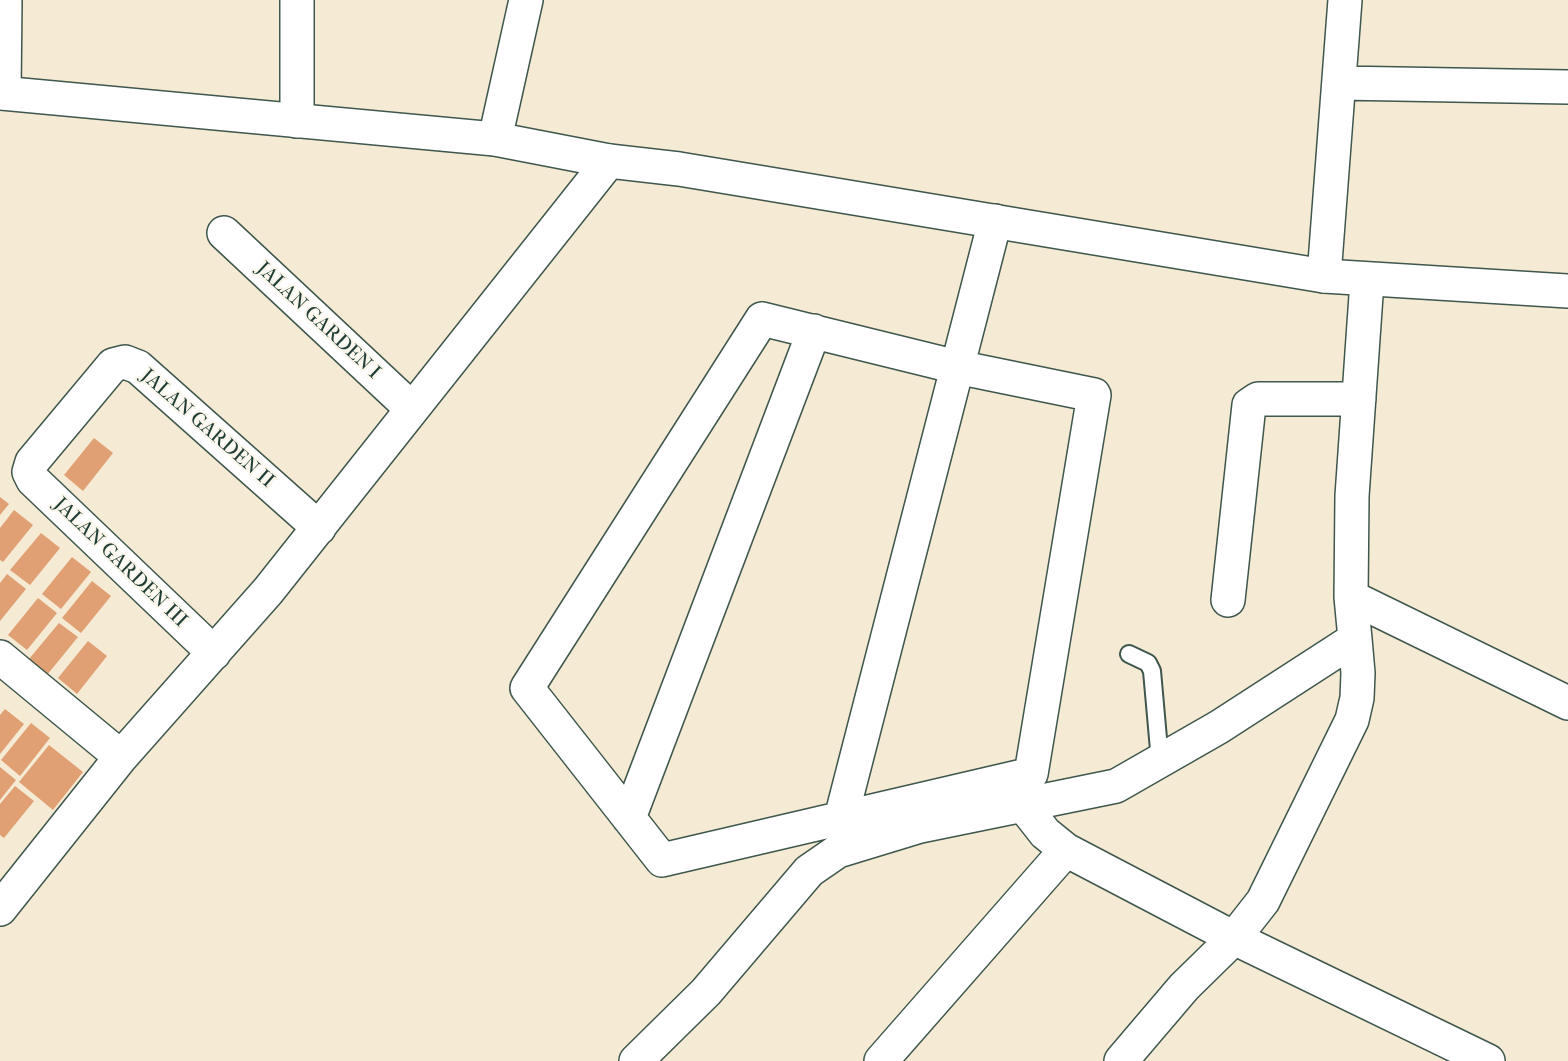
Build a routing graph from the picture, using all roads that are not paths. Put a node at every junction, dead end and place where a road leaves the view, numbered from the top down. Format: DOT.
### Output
graph roads {
  1 [pos="4,0"];
  2 [pos="297,0"];
  3 [pos="526,0"];
  4 [pos="1345,0"];
  5 [pos="1340,83"];
  6 [pos="1568,87"];
  7 [pos="2,93"];
  8 [pos="297,121"];
  9 [pos="495,139"];
  10 [pos="609,161"];
  11 [pos="995,221"];
  12 [pos="224,233"];
  13 [pos="1324,276"];
  14 [pos="1367,281"];
  15 [pos="1568,291"];
  16 [pos="814,331"];
  17 [pos="957,367"];
  18 [pos="1359,399"];
  19 [pos="412,409"];
  20 [pos="29,472"];
  21 [pos="319,528"];
  22 [pos="1351,597"];
  23 [pos="1228,600"];
  24 [pos="1355,639"];
  25 [pos="214,653"];
  26 [pos="1129,654"];
  27 [pos="0,657"];
  28 [pos="1562,693"];
  29 [pos="121,757"];
  30 [pos="1161,761"];
  31 [pos="1023,805"];
  32 [pos="629,818"];
  33 [pos="841,818"];
  34 [pos="1066,850"];
  35 [pos="6,888"];
  36 [pos="1234,938"];
  37 [pos="636,1061"];
  38 [pos="881,1061"];
  39 [pos="1121,1061"];
  40 [pos="1488,1061"];
  1 -- 7 [label="street"];
  2 -- 8 [label="street"];
  3 -- 9 [label="street"];
  4 -- 5 [label="street"];
  5 -- 6 [label="street"];
  5 -- 13 [label="street"];
  7 -- 8 [label="street"];
  8 -- 9 [label="street"];
  9 -- 10 [label="street"];
  10 -- 11 [label="street"];
  10 -- 19 [label="street"];
  11 -- 13 [label="street"];
  11 -- 17 [label="street"];
  12 -- 19 [label="street, JALAN GARDEN I"];
  13 -- 14 [label="street"];
  14 -- 15 [label="street"];
  14 -- 18 [label="street"];
  16 -- 17 [label="street"];
  16 -- 32 [label="street"];
  16 -- 32 [label="street"];
  17 -- 33 [label="street"];
  17 -- 33 [label="street"];
  18 -- 22 [label="street"];
  18 -- 23 [label="street"];
  19 -- 21 [label="street"];
  20 -- 21 [label="street, JALAN GARDEN II"];
  20 -- 25 [label="street, JALAN GARDEN III"];
  21 -- 25 [label="street"];
  22 -- 24 [label="street"];
  22 -- 28 [label="street"];
  24 -- 30 [label="street"];
  24 -- 36 [label="street"];
  25 -- 29 [label="street"];
  26 -- 30 [label="lane"];
  27 -- 29 [label="street"];
  29 -- 35 [label="street"];
  30 -- 31 [label="street"];
  31 -- 34 [label="street"];
  31 -- 37 [label="street"];
  32 -- 33 [label="street"];
  34 -- 36 [label="street"];
  34 -- 38 [label="street"];
  36 -- 39 [label="street"];
  36 -- 40 [label="street"];
}
